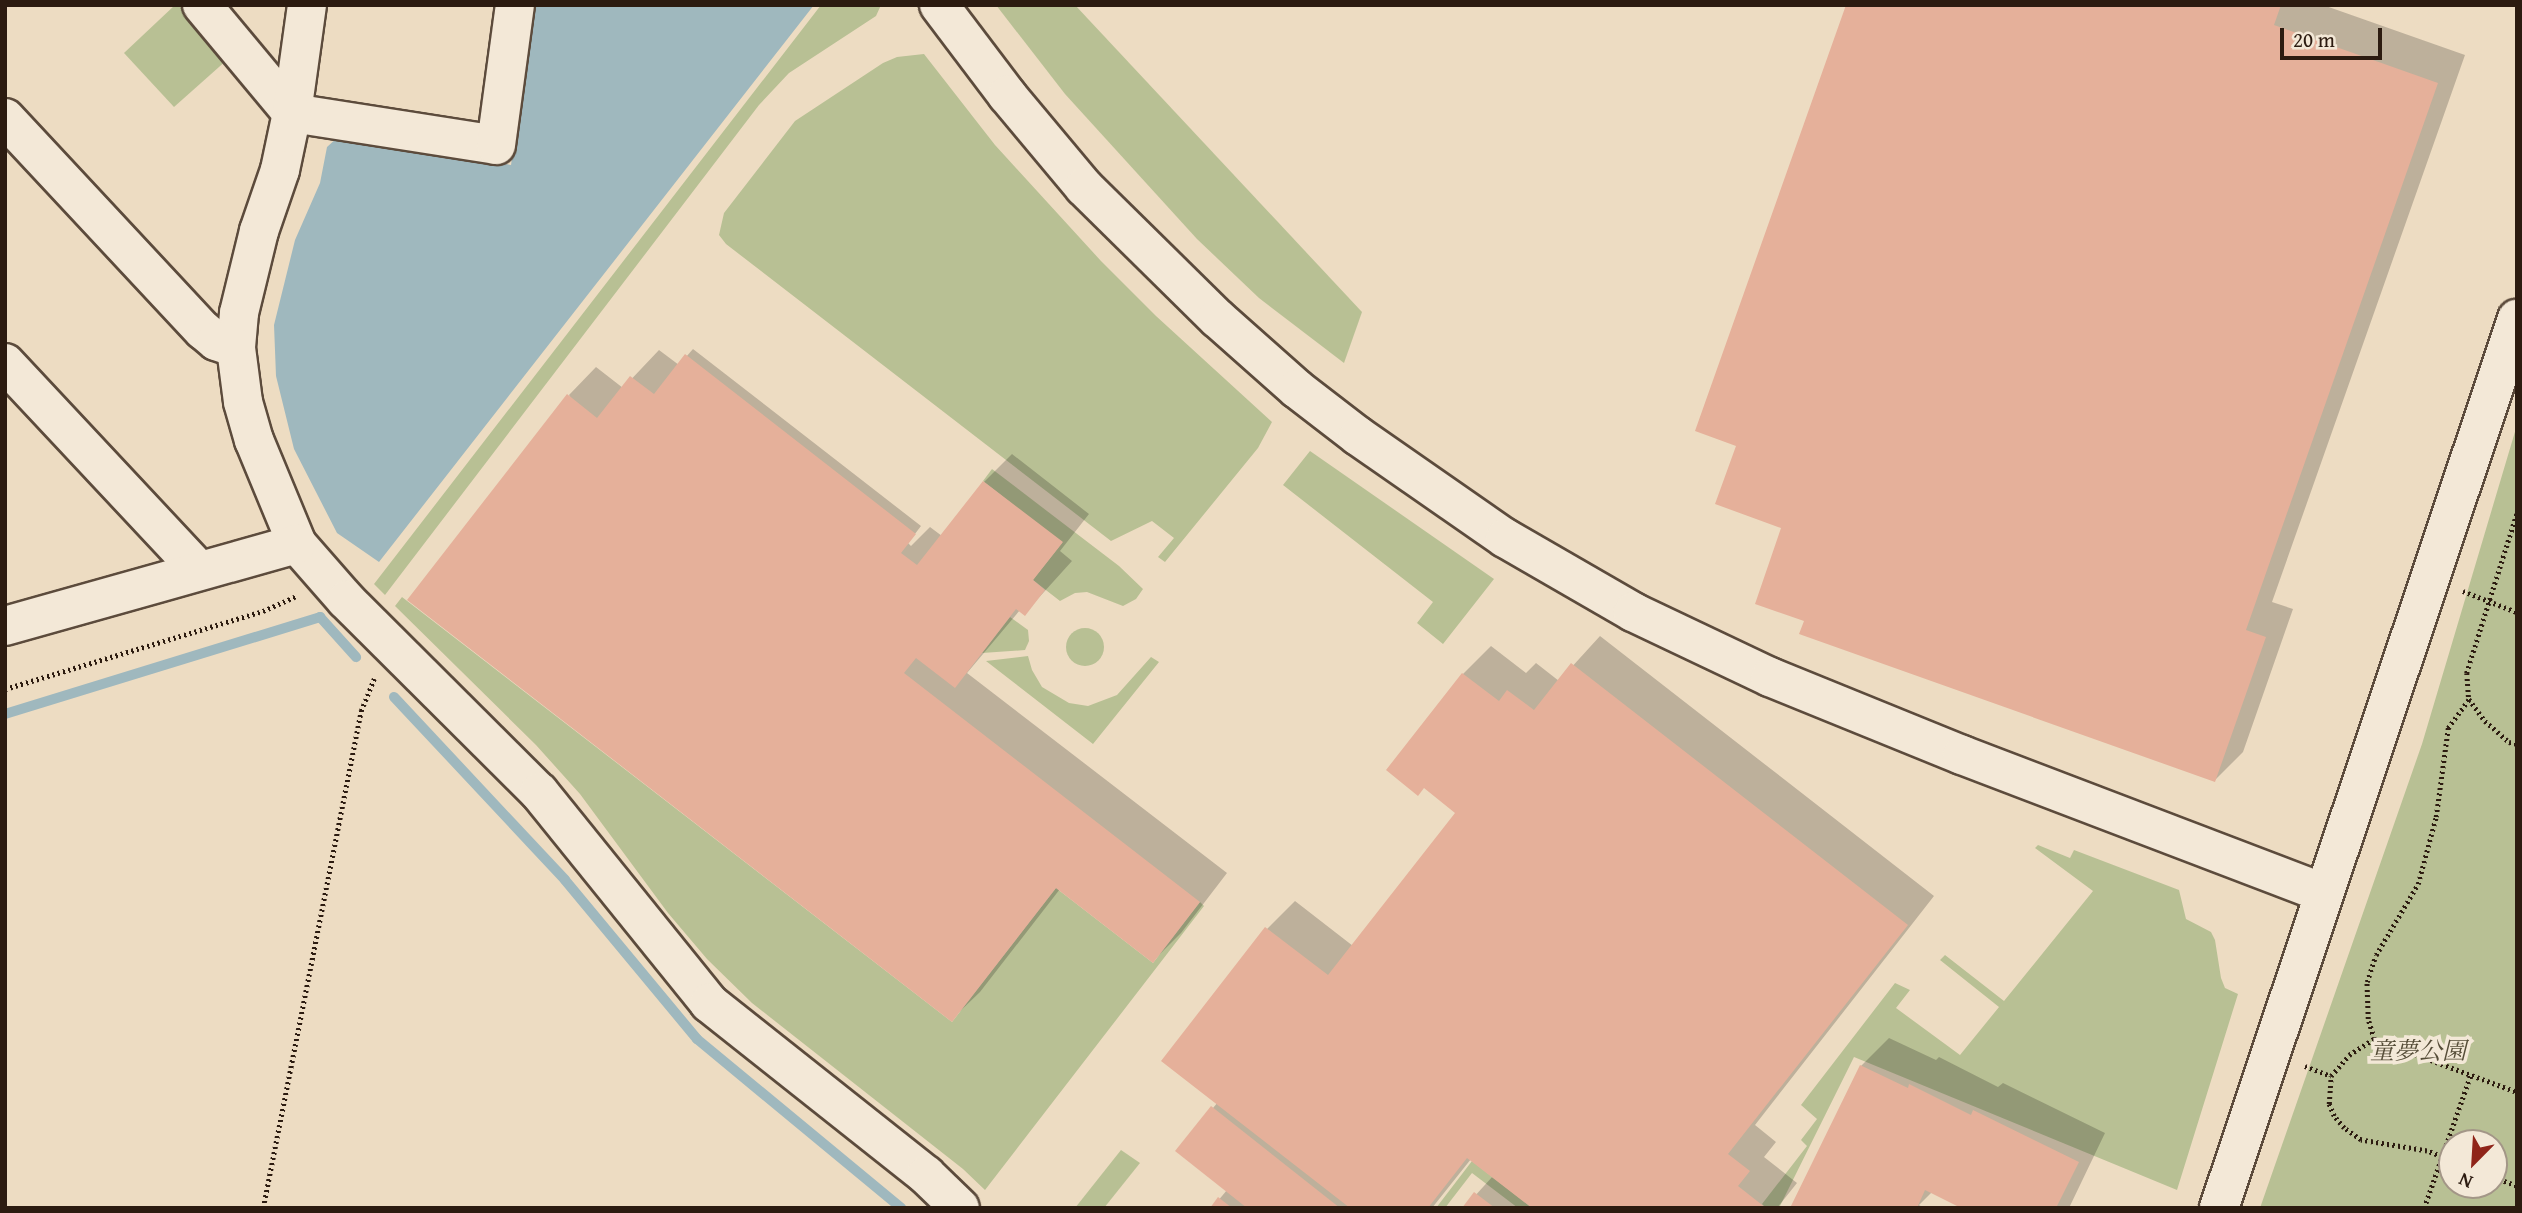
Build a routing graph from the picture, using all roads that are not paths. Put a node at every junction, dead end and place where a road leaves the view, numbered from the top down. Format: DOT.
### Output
graph roads {
  1 [pos="202,5"];
  2 [pos="307,5"];
  3 [pos="515,5"];
  4 [pos="939,5"];
  5 [pos="292,113"];
  6 [pos="5,118"];
  7 [pos="2517,319"];
  8 [pos="236,348"];
  9 [pos="5,363"];
  10 [pos="297,544"];
  11 [pos="199,570"];
  12 [pos="5,626"];
  13 [pos="2323,893"];
  14 [pos="960,1208"];
  15 [pos="2219,1208"];
  1 -- 5 [label="street"];
  2 -- 5 [label="street"];
  3 -- 5 [label="street"];
  4 -- 13 [label="street"];
  5 -- 8 [label="street"];
  6 -- 8 [label="street"];
  7 -- 13 [label="street"];
  8 -- 10 [label="street"];
  9 -- 11 [label="street"];
  10 -- 11 [label="street"];
  10 -- 14 [label="street"];
  11 -- 12 [label="street"];
  13 -- 15 [label="street"];
}
